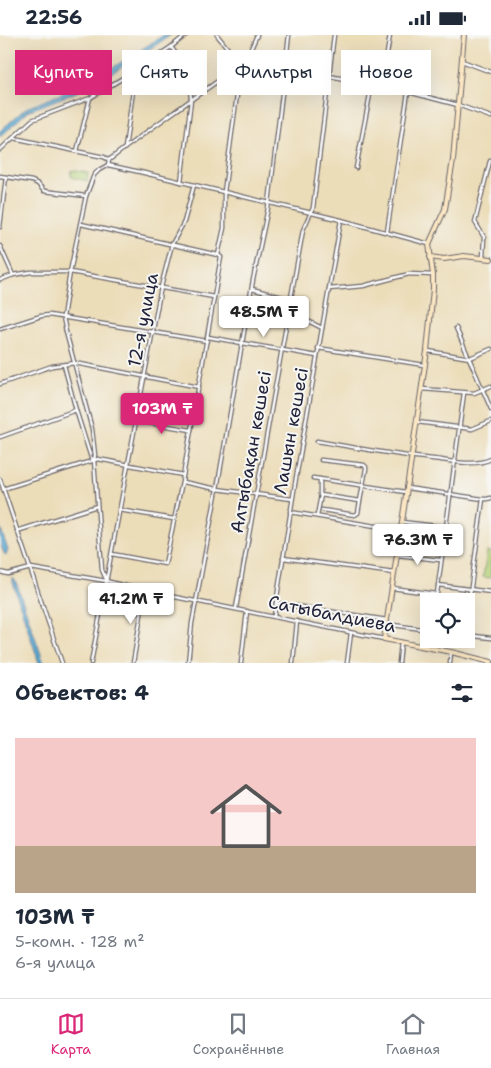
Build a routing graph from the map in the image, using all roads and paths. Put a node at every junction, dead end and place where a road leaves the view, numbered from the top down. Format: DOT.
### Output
graph roads {
  1 [pos="186,35"];
  2 [pos="217,35"];
  3 [pos="257,35"];
  4 [pos="289,35"];
  5 [pos="334,35"];
  6 [pos="390,35"];
  7 [pos="464,35"];
  8 [pos="171,47"];
  9 [pos="166,50"];
  10 [pos="229,50"];
  11 [pos="250,50"];
  12 [pos="287,50"];
  13 [pos="388,50"];
  14 [pos="331,60"];
  15 [pos="461,61"];
  16 [pos="491,72"];
  17 [pos="122,79"];
  18 [pos="217,81"];
  19 [pos="132,95"];
  20 [pos="237,95"];
  21 [pos="282,95"];
  22 [pos="327,95"];
  23 [pos="370,95"];
  24 [pos="408,95"];
  25 [pos="416,95"];
  26 [pos="90,98"];
  27 [pos="191,99"];
  28 [pos="458,105"];
  29 [pos="491,117"];
  30 [pos="13,138"];
  31 [pos="125,148"];
  32 [pos="0,150"];
  33 [pos="77,151"];
  34 [pos="109,160"];
  35 [pos="490,161"];
  36 [pos="108,165"];
  37 [pos="356,169"];
  38 [pos="0,176"];
  39 [pos="6,177"];
  40 [pos="181,182"];
  41 [pos="194,185"];
  42 [pos="224,192"];
  43 [pos="86,196"];
  44 [pos="269,203"];
  45 [pos="311,213"];
  46 [pos="341,220"];
  47 [pos="81,224"];
  48 [pos="0,227"];
  49 [pos="387,232"];
  50 [pos="172,244"];
  51 [pos="429,244"];
  52 [pos="1,249"];
  53 [pos="218,255"];
  54 [pos="430,257"];
  55 [pos="483,258"];
  56 [pos="491,259"];
  57 [pos="70,272"];
  58 [pos="13,275"];
  59 [pos="433,275"];
  60 [pos="0,280"];
  61 [pos="161,287"];
  62 [pos="252,289"];
  63 [pos="329,289"];
  64 [pos="214,297"];
  65 [pos="290,299"];
  66 [pos="288,311"];
  67 [pos="63,317"];
  68 [pos="322,327"];
  69 [pos="456,328"];
  70 [pos="0,329"];
  71 [pos="154,332"];
  72 [pos="208,337"];
  73 [pos="207,341"];
  74 [pos="242,343"];
  75 [pos="318,349"];
  76 [pos="491,349"];
  77 [pos="282,350"];
  78 [pos="427,351"];
  79 [pos="317,356"];
  80 [pos="470,358"];
  81 [pos="75,363"];
  82 [pos="64,365"];
  83 [pos="424,365"];
  84 [pos="145,377"];
  85 [pos="0,384"];
  86 [pos="491,386"];
  87 [pos="199,387"];
  88 [pos="421,389"];
  89 [pos="483,389"];
  90 [pos="464,393"];
  91 [pos="491,409"];
  92 [pos="76,410"];
  93 [pos="137,421"];
  94 [pos="491,421"];
  95 [pos="416,422"];
  96 [pos="459,427"];
  97 [pos="191,430"];
  98 [pos="0,437"];
  99 [pos="317,441"];
  100 [pos="411,456"];
  101 [pos="491,459"];
  102 [pos="94,460"];
  103 [pos="321,460"];
  104 [pos="456,462"];
  105 [pos="128,464"];
  106 [pos="183,475"];
  107 [pos="313,478"];
  108 [pos="0,479"];
  109 [pos="320,479"];
  110 [pos="182,482"];
  111 [pos="362,485"];
  112 [pos="3,489"];
  113 [pos="217,489"];
  114 [pos="407,490"];
  115 [pos="256,494"];
  116 [pos="321,495"];
  117 [pos="450,495"];
  118 [pos="491,498"];
  119 [pos="292,499"];
  120 [pos="483,499"];
  121 [pos="360,501"];
  122 [pos="97,506"];
  123 [pos="119,510"];
  124 [pos="322,510"];
  125 [pos="290,512"];
  126 [pos="317,516"];
  127 [pos="174,519"];
  128 [pos="402,522"];
  129 [pos="445,527"];
  130 [pos="400,530"];
  131 [pos="17,531"];
  132 [pos="112,554"];
  133 [pos="397,555"];
  134 [pos="283,558"];
  135 [pos="441,560"];
  136 [pos="31,568"];
  137 [pos="0,572"];
  138 [pos="394,573"];
  139 [pos="106,581"];
  140 [pos="438,585"];
  141 [pos="392,587"];
  142 [pos="470,589"];
  143 [pos="145,591"];
  144 [pos="430,593"];
  145 [pos="436,593"];
  146 [pos="470,593"];
  147 [pos="491,593"];
  148 [pos="196,601"];
  149 [pos="276,603"];
  150 [pos="236,608"];
  151 [pos="248,611"];
  152 [pos="274,616"];
  153 [pos="297,621"];
  154 [pos="387,622"];
  155 [pos="420,628"];
  156 [pos="351,633"];
  157 [pos="475,636"];
  158 [pos="491,638"];
  159 [pos="384,639"];
  160 [pos="401,642"];
  161 [pos="451,652"];
  162 [pos="491,662"];
  163 [pos="62,663"];
  164 [pos="91,663"];
  165 [pos="133,663"];
  166 [pos="188,663"];
  167 [pos="241,663"];
  168 [pos="293,663"];
  169 [pos="347,663"];
  170 [pos="399,663"];
  171 [pos="450,663"];
  1 -- 8 [label="street"];
  2 -- 10 [label="street"];
  3 -- 11 [label="street"];
  4 -- 12 [label="street"];
  5 -- 14 [label="street, Алтыбақан көшесі"];
  6 -- 13 [label="street"];
  7 -- 15 [label="street"];
  8 -- 9 [label="street"];
  8 -- 27 [label="street"];
  15 -- 16 [label="street"];
  15 -- 28 [label="street"];
  17 -- 26 [label="street"];
  18 -- 27 [label="street"];
  19 -- 31 [label="street"];
  20 -- 42 [label="street"];
  21 -- 44 [label="street"];
  22 -- 45 [label="street, Алтыбақан көшесі"];
  23 -- 37 [label="street"];
  24 -- 49 [label="street"];
  25 -- 28 [label="street"];
  26 -- 30 [label="street"];
  26 -- 33 [label="street"];
  27 -- 31 [label="street"];
  27 -- 40 [label="street"];
  28 -- 29 [label="street"];
  28 -- 51 [label="street"];
  30 -- 32 [label="street"];
  30 -- 33 [label="street"];
  31 -- 34 [label="street"];
  33 -- 34 [label="street"];
  34 -- 36 [label="street"];
  35 -- 55 [label="street"];
  36 -- 40 [label="street"];
  36 -- 43 [label="street"];
  38 -- 39 [label="street"];
  39 -- 43 [label="street"];
  39 -- 48 [label="street"];
  40 -- 41 [label="street"];
  41 -- 42 [label="street"];
  41 -- 50 [label="street, 12-я улица"];
  42 -- 44 [label="street"];
  42 -- 53 [label="street"];
  43 -- 47 [label="street"];
  44 -- 45 [label="street"];
  44 -- 62 [label="street"];
  45 -- 46 [label="street"];
  45 -- 65 [label="street, Алтыбақан көшесі"];
  46 -- 49 [label="street"];
  46 -- 63 [label="street, Лашын көшесі"];
  47 -- 50 [label="street"];
  47 -- 57 [label="street"];
  49 -- 51 [label="street"];
  50 -- 53 [label="street"];
  50 -- 61 [label="street, 12-я улица"];
  51 -- 54 [label="street"];
  52 -- 58 [label="street"];
  53 -- 64 [label="street"];
  54 -- 55 [label="street"];
  54 -- 59 [label="street"];
  55 -- 56 [label="street"];
  57 -- 58 [label="street"];
  57 -- 61 [label="street"];
  57 -- 67 [label="street"];
  58 -- 60 [label="street"];
  59 -- 63 [label="street"];
  59 -- 78 [label="street"];
  61 -- 64 [label="street"];
  61 -- 71 [label="street, 12-я улица"];
  62 -- 65 [label="street"];
  62 -- 74 [label="street"];
  63 -- 68 [label="street, Лашын көшесі"];
  64 -- 72 [label="street"];
  65 -- 66 [label="street, Алтыбақан көшесі"];
  66 -- 68 [label="street"];
  66 -- 77 [label="street, Алтыбақан көшесі"];
  67 -- 70 [label="street"];
  67 -- 71 [label="street"];
  67 -- 81 [label="street"];
  68 -- 75 [label="street, Лашын көшесі"];
  69 -- 80 [label="street"];
  71 -- 73 [label="street"];
  71 -- 84 [label="street, 12-я улица"];
  72 -- 73 [label="street"];
  72 -- 74 [label="street"];
  73 -- 87 [label="street"];
  74 -- 77 [label="street"];
  74 -- 113 [label="street"];
  75 -- 79 [label="street, Лашын көшесі"];
  75 -- 83 [label="street"];
  76 -- 80 [label="street"];
  77 -- 79 [label="street"];
  77 -- 115 [label="street, Алтыбақан көшесі"];
  78 -- 80 [label="street"];
  78 -- 83 [label="street"];
  79 -- 119 [label="street, Лашын көшесі"];
  80 -- 89 [label="street"];
  81 -- 82 [label="street"];
  81 -- 84 [label="street"];
  81 -- 102 [label="street"];
  82 -- 85 [label="street"];
  82 -- 92 [label="street"];
  83 -- 88 [label="street"];
  84 -- 87 [label="street"];
  84 -- 93 [label="street, 12-я улица"];
  86 -- 89 [label="street"];
  87 -- 97 [label="street"];
  88 -- 90 [label="street"];
  88 -- 95 [label="street"];
  89 -- 90 [label="street"];
  89 -- 91 [label="street"];
  90 -- 96 [label="street"];
  92 -- 98 [label="street"];
  92 -- 102 [label="street"];
  93 -- 97 [label="street"];
  93 -- 105 [label="street, 12-я улица"];
  94 -- 96 [label="street"];
  95 -- 96 [label="street"];
  95 -- 100 [label="street"];
  96 -- 104 [label="street"];
  97 -- 106 [label="street"];
  99 -- 100 [label="street"];
  100 -- 104 [label="street"];
  100 -- 114 [label="street"];
  101 -- 104 [label="street"];
  102 -- 105 [label="street"];
  102 -- 112 [label="street"];
  102 -- 122 [label="street"];
  103 -- 111 [label="street"];
  104 -- 117 [label="street"];
  105 -- 106 [label="street"];
  105 -- 123 [label="street, 12-я улица"];
  106 -- 110 [label="street"];
  107 -- 109 [label="street"];
  108 -- 112 [label="street"];
  109 -- 111 [label="street"];
  109 -- 116 [label="street"];
  110 -- 113 [label="street"];
  110 -- 127 [label="street"];
  111 -- 114 [label="street"];
  111 -- 121 [label="street"];
  112 -- 131 [label="street"];
  113 -- 115 [label="street"];
  113 -- 148 [label="street"];
  114 -- 117 [label="street"];
  114 -- 128 [label="street"];
  115 -- 119 [label="street"];
  115 -- 150 [label="street, Алтыбақан көшесі"];
  116 -- 121 [label="street"];
  116 -- 126 [label="street"];
  117 -- 120 [label="street"];
  117 -- 129 [label="street"];
  118 -- 120 [label="street"];
  119 -- 125 [label="street, Лашын көшесі"];
  120 -- 142 [label="street"];
  121 -- 124 [label="street"];
  122 -- 131 [label="street"];
  122 -- 139 [label="street"];
  123 -- 127 [label="street"];
  123 -- 132 [label="street, 12-я улица"];
  125 -- 126 [label="street"];
  125 -- 134 [label="street, Лашын көшесі"];
  126 -- 130 [label="street"];
  127 -- 132 [label="street"];
  128 -- 129 [label="street"];
  128 -- 130 [label="street"];
  129 -- 135 [label="street"];
  130 -- 133 [label="street"];
  131 -- 136 [label="street"];
  132 -- 139 [label="street, 12-я улица"];
  133 -- 135 [label="street"];
  133 -- 138 [label="street"];
  134 -- 138 [label="street"];
  134 -- 149 [label="street, Лашын көшесі"];
  135 -- 140 [label="street"];
  136 -- 137 [label="street"];
  136 -- 139 [label="street, Сатыбалдиева"];
  136 -- 163 [label="street"];
  138 -- 141 [label="street"];
  139 -- 143 [label="street, Сатыбалдиева"];
  139 -- 164 [label="street, 12-я улица"];
  140 -- 142 [label="street"];
  140 -- 145 [label="street"];
  141 -- 144 [label="street"];
  141 -- 154 [label="street"];
  142 -- 146 [label="street"];
  142 -- 147 [label="street"];
  143 -- 148 [label="street, Сатыбалдиева"];
  143 -- 165 [label="street"];
  148 -- 150 [label="street, Сатыбалдиева"];
  148 -- 166 [label="street"];
  149 -- 152 [label="street, Лашын көшесі"];
  149 -- 154 [label="street"];
  150 -- 151 [label="street, Сатыбалдиева"];
  151 -- 152 [label="street, Сатыбалдиева"];
  151 -- 167 [label="street"];
  152 -- 153 [label="street, Сатыбалдиева"];
  153 -- 156 [label="street, Сатыбалдиева"];
  153 -- 168 [label="street"];
  154 -- 155 [label="street"];
  154 -- 159 [label="street"];
  156 -- 159 [label="street, Сатыбалдиева"];
  156 -- 169 [label="street"];
  157 -- 158 [label="street"];
  159 -- 160 [label="street, Сатыбалдиева"];
  160 -- 161 [label="street, Сатыбалдиева"];
  160 -- 170 [label="street"];
  161 -- 162 [label="street, Сатыбалдиева"];
  161 -- 171 [label="street"];
}
